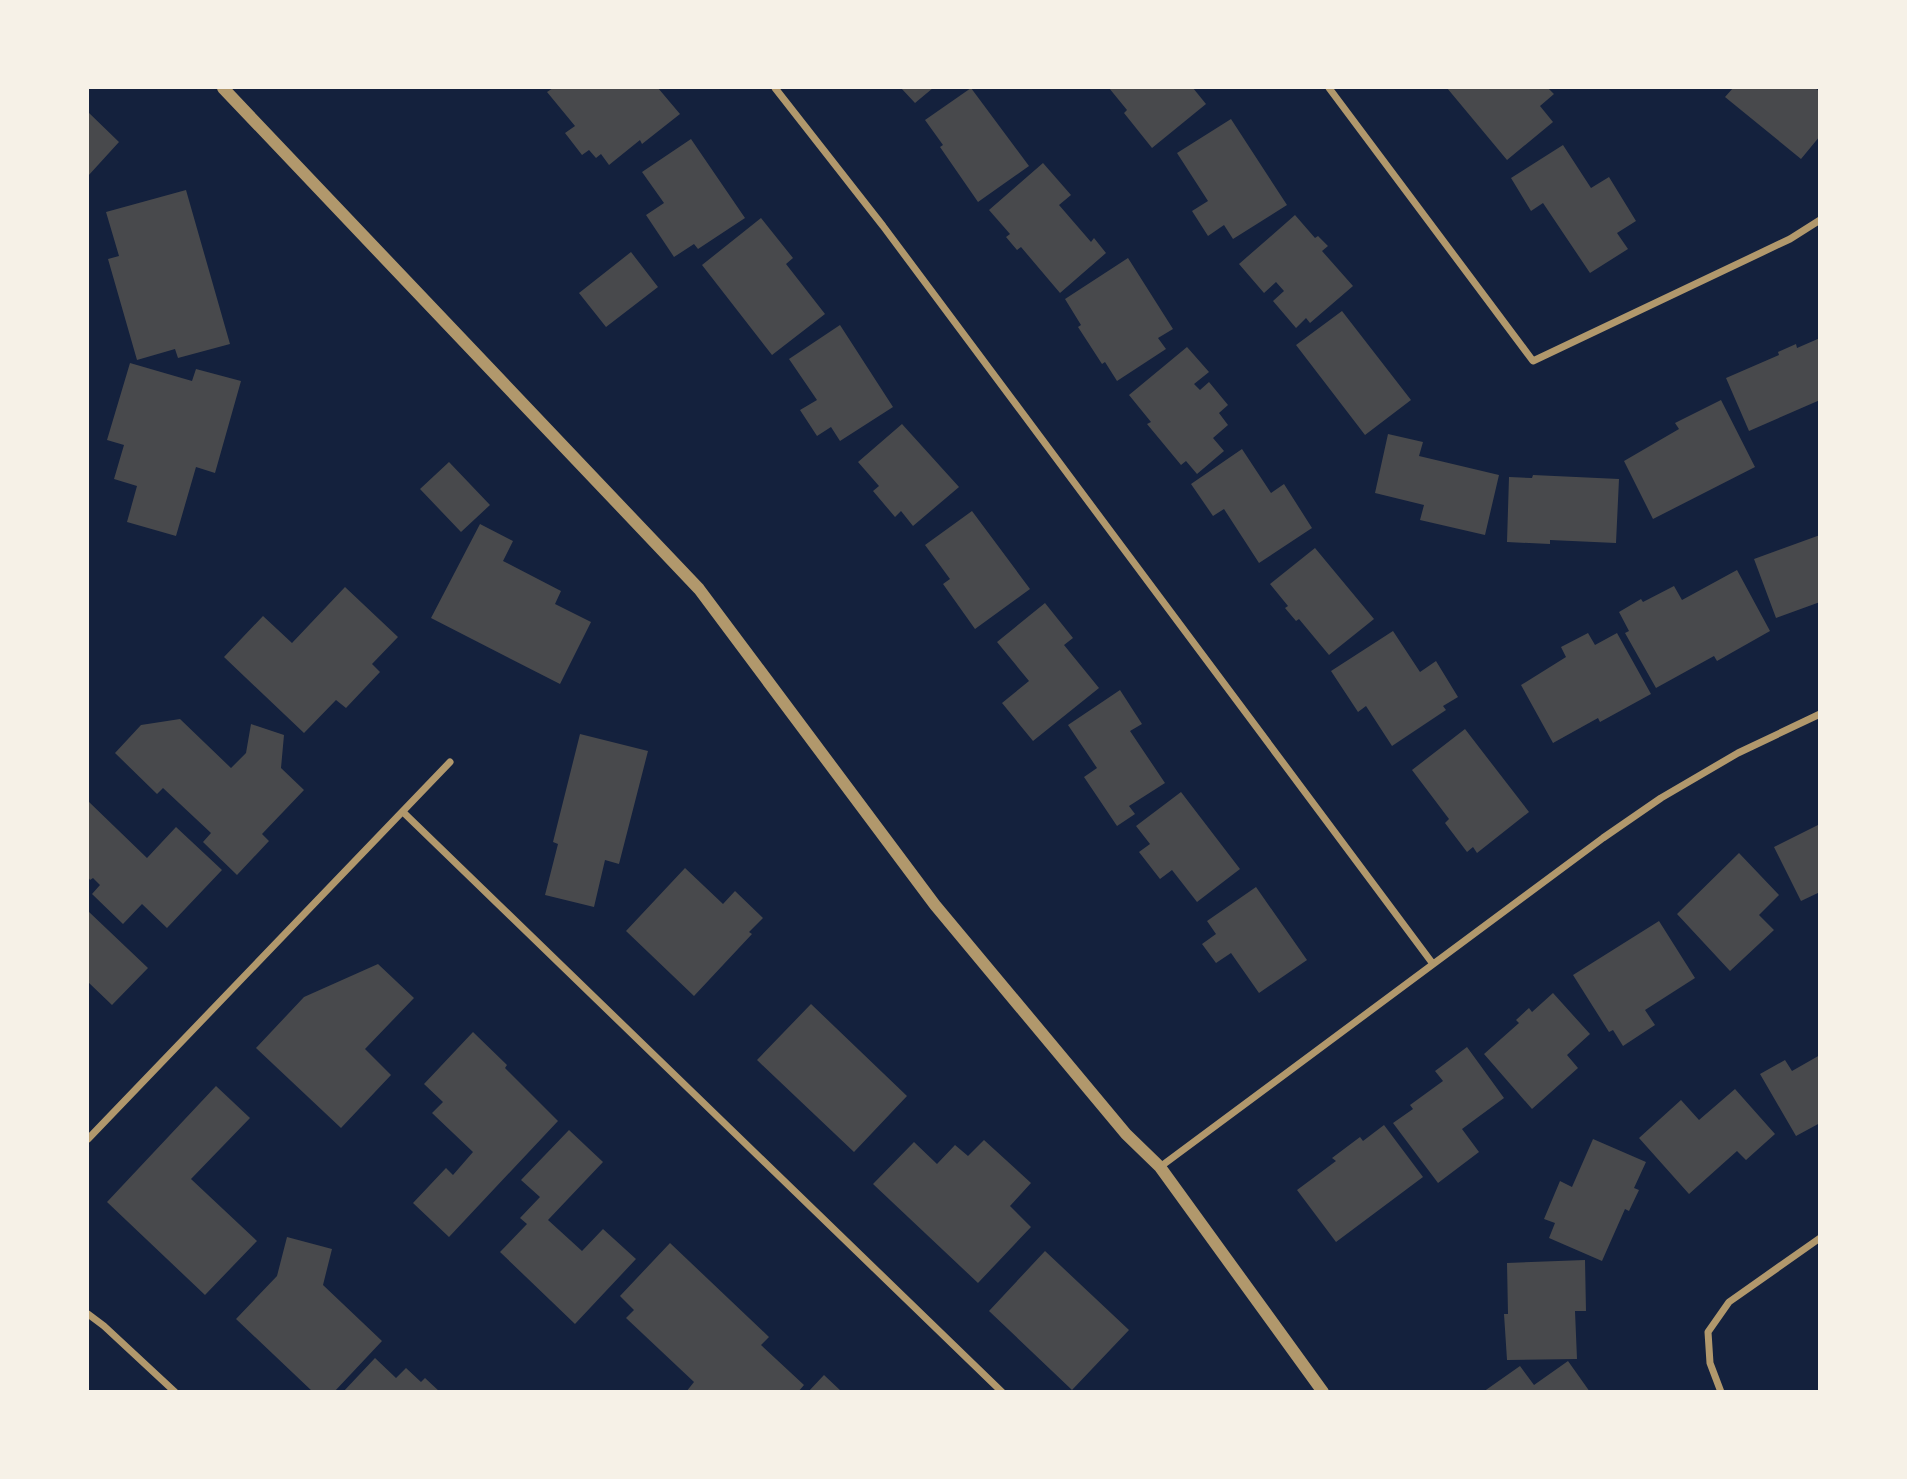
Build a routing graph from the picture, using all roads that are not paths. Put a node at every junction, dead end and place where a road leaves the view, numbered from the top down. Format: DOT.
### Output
graph roads {
  1 [pos="223,88"];
  2 [pos="775,88"];
  3 [pos="1329,88"];
  4 [pos="1819,220"];
  5 [pos="1819,714"];
  6 [pos="450,762"];
  7 [pos="402,812"];
  8 [pos="1433,964"];
  9 [pos="88,1139"];
  10 [pos="1160,1167"];
  11 [pos="1819,1238"];
  12 [pos="88,1314"];
  13 [pos="175,1391"];
  14 [pos="1002,1391"];
  15 [pos="1323,1391"];
  16 [pos="1721,1391"];
  1 -- 10 [label="street"];
  2 -- 8 [label="street"];
  3 -- 4 [label="street"];
  5 -- 8 [label="street"];
  6 -- 7 [label="street"];
  7 -- 9 [label="street"];
  7 -- 14 [label="street"];
  8 -- 10 [label="street"];
  10 -- 15 [label="street"];
  11 -- 16 [label="street"];
  12 -- 13 [label="street"];
}
